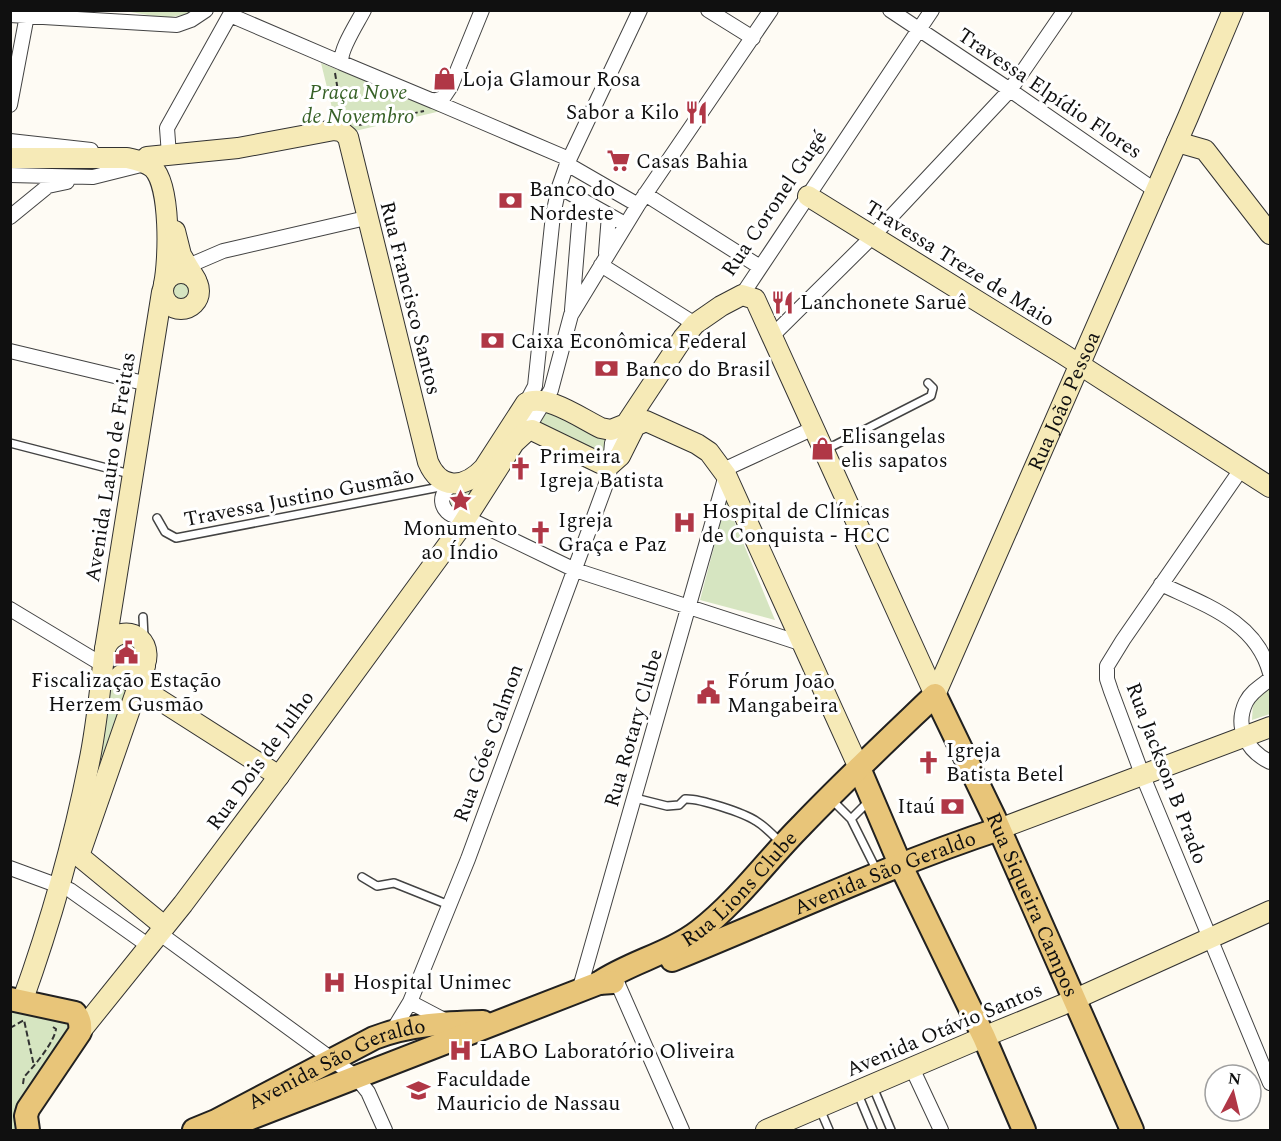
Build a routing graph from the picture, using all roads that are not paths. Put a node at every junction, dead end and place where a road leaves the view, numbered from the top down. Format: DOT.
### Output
graph roads {
  1 [pos="206,10"];
  2 [pos="364,10"];
  3 [pos="482,10"];
  4 [pos="640,10"];
  5 [pos="708,10"];
  6 [pos="771,10"];
  7 [pos="890,10"];
  8 [pos="932,10"];
  9 [pos="1065,10"];
  10 [pos="1233,10"];
  11 [pos="27,14"];
  12 [pos="10,15"];
  13 [pos="919,30"];
  14 [pos="753,38"];
  15 [pos="337,61"];
  16 [pos="1010,90"];
  17 [pos="439,104"];
  18 [pos="10,105"];
  19 [pos="1188,117"];
  20 [pos="10,141"];
  21 [pos="1177,142"];
  22 [pos="1205,150"];
  23 [pos="169,155"];
  24 [pos="10,158"];
  25 [pos="568,162"];
  26 [pos="150,165"];
  27 [pos="10,175"];
  28 [pos="93,177"];
  29 [pos="559,187"];
  30 [pos="1156,191"];
  31 [pos="807,196"];
  32 [pos="641,199"];
  33 [pos="581,200"];
  34 [pos="609,215"];
  35 [pos="10,217"];
  36 [pos="366,218"];
  37 [pos="1267,222"];
  38 [pos="625,224"];
  39 [pos="872,237"];
  40 [pos="603,262"];
  41 [pos="760,267"];
  42 [pos="196,271"];
  43 [pos="163,288"];
  44 [pos="742,295"];
  45 [pos="571,315"];
  46 [pos="695,324"];
  47 [pos="772,335"];
  48 [pos="10,351"];
  49 [pos="1080,365"];
  50 [pos="928,383"];
  51 [pos="148,384"];
  52 [pos="643,398"];
  53 [pos="545,400"];
  54 [pos="526,403"];
  55 [pos="654,423"];
  56 [pos="620,427"];
  57 [pos="814,428"];
  58 [pos="527,432"];
  59 [pos="10,443"];
  60 [pos="824,450"];
  61 [pos="611,464"];
  62 [pos="1242,468"];
  63 [pos="725,472"];
  64 [pos="134,475"];
  65 [pos="454,483"];
  66 [pos="1270,487"];
  67 [pos="471,512"];
  68 [pos="157,518"];
  69 [pos="575,570"];
  70 [pos="1161,584"];
  71 [pos="690,607"];
  72 [pos="10,609"];
  73 [pos="143,617"];
  74 [pos="803,644"];
  75 [pos="105,653"];
  76 [pos="145,657"];
  77 [pos="1270,673"];
  78 [pos="121,675"];
  79 [pos="1270,679"];
  80 [pos="138,686"];
  81 [pos="935,695"];
  82 [pos="1270,727"];
  83 [pos="1243,737"];
  84 [pos="1270,762"];
  85 [pos="859,768"];
  86 [pos="1142,774"];
  87 [pos="279,776"];
  88 [pos="871,794"];
  89 [pos="635,798"];
  90 [pos="830,798"];
  91 [pos="851,819"];
  92 [pos="999,830"];
  93 [pos="783,845"];
  94 [pos="74,859"];
  95 [pos="900,864"];
  96 [pos="10,868"];
  97 [pos="878,874"];
  98 [pos="362,877"];
  99 [pos="59,886"];
  100 [pos="449,905"];
  101 [pos="726,907"];
  102 [pos="1270,911"];
  103 [pos="737,934"];
  104 [pos="157,935"];
  105 [pos="1209,937"];
  106 [pos="602,982"];
  107 [pos="1074,999"];
  108 [pos="410,1002"];
  109 [pos="21,1012"];
  110 [pos="393,1030"];
  111 [pos="453,1031"];
  112 [pos="80,1032"];
  113 [pos="984,1037"];
  114 [pos="333,1061"];
  115 [pos="912,1068"];
  116 [pos="356,1077"];
  117 [pos="1270,1083"];
  118 [pos="865,1088"];
  119 [pos="820,1109"];
  120 [pos="219,1128"];
  121 [pos="778,1128"];
  122 [pos="28,1131"];
  123 [pos="194,1131"];
  124 [pos="386,1131"];
  125 [pos="682,1131"];
  126 [pos="829,1131"];
  127 [pos="873,1131"];
  128 [pos="891,1131"];
  129 [pos="941,1131"];
  130 [pos="1024,1131"];
  131 [pos="1132,1131"];
  1 -- 11 [label="street"];
  2 -- 15 [label="street"];
  3 -- 17 [label="street"];
  4 -- 25 [label="street"];
  5 -- 14 [label="street"];
  6 -- 14 [label="street"];
  7 -- 13 [label="street, Travessa Elpídio Flores"];
  8 -- 13 [label="street, Rua Coronel Gugé"];
  9 -- 16 [label="street"];
  10 -- 19 [label="street, Rua João Pessoa"];
  11 -- 12 [label="street"];
  11 -- 18 [label="street"];
  13 -- 16 [label="street, Travessa Elpídio Flores"];
  13 -- 31 [label="street, Rua Coronel Gugé"];
  14 -- 32 [label="street"];
  15 -- 17 [label="street"];
  15 -- 23 [label="street"];
  16 -- 30 [label="street, Travessa Elpídio Flores"];
  16 -- 39 [label="street"];
  17 -- 25 [label="street"];
  19 -- 21 [label="street, Rua João Pessoa"];
  19 -- 22 [label="street"];
  20 -- 26 [label="street"];
  21 -- 22 [label="street"];
  21 -- 30 [label="street, Rua João Pessoa"];
  22 -- 37 [label="street"];
  23 -- 26 [label="street"];
  23 -- 36 [label="street, Rua Francisco Santos"];
  24 -- 26 [label="street"];
  25 -- 29 [label="street"];
  25 -- 32 [label="street"];
  26 -- 28 [label="street"];
  26 -- 42 [label="street"];
  26 -- 43 [label="street, Avenida Lauro de Freitas"];
  27 -- 28 [label="street"];
  28 -- 35 [label="street"];
  29 -- 33 [label="street"];
  29 -- 54 [label="street"];
  30 -- 49 [label="street, Rua João Pessoa"];
  31 -- 39 [label="street, Travessa Treze de Maio"];
  31 -- 41 [label="street, Rua Coronel Gugé"];
  32 -- 38 [label="street"];
  32 -- 41 [label="street"];
  33 -- 34 [label="street"];
  33 -- 45 [label="street"];
  34 -- 38 [label="street"];
  34 -- 40 [label="street"];
  36 -- 42 [label="street"];
  36 -- 65 [label="street, Rua Francisco Santos"];
  38 -- 40 [label="street"];
  39 -- 47 [label="street"];
  39 -- 49 [label="street, Travessa Treze de Maio"];
  40 -- 45 [label="street"];
  40 -- 46 [label="street"];
  41 -- 44 [label="street, Rua Coronel Gugé"];
  42 -- 43 [label="street"];
  42 -- 43 [label="street"];
  43 -- 51 [label="street, Avenida Lauro de Freitas"];
  44 -- 46 [label="street, Rua Coronel Gugé"];
  44 -- 47 [label="street, Rua Siqueira Campos"];
  45 -- 53 [label="street"];
  46 -- 52 [label="street, Rua Coronel Gugé"];
  47 -- 57 [label="street, Rua Siqueira Campos"];
  48 -- 51 [label="street"];
  49 -- 62 [label="street, Travessa Treze de Maio"];
  49 -- 81 [label="street, Rua João Pessoa"];
  50 -- 60 [label="lane"];
  51 -- 64 [label="street, Avenida Lauro de Freitas"];
  52 -- 55 [label="street"];
  52 -- 56 [label="street, Rua Coronel Gugé"];
  53 -- 54 [label="street"];
  53 -- 56 [label="street"];
  53 -- 58 [label="street"];
  54 -- 65 [label="street"];
  55 -- 61 [label="street"];
  55 -- 63 [label="street"];
  56 -- 61 [label="street, Rua Góes Calmon"];
  57 -- 60 [label="street, Rua Siqueira Campos"];
  57 -- 63 [label="street"];
  58 -- 61 [label="street"];
  58 -- 67 [label="street, Rua Dois de Julho"];
  59 -- 64 [label="lane"];
  60 -- 81 [label="street, Rua Siqueira Campos"];
  61 -- 69 [label="street, Rua Góes Calmon"];
  62 -- 66 [label="street, Travessa Treze de Maio"];
  62 -- 70 [label="street, Rua Jackson B Prado"];
  63 -- 71 [label="street, Rua Rotary Clube"];
  63 -- 74 [label="street"];
  64 -- 75 [label="street, Avenida Lauro de Freitas"];
  65 -- 67 [label="street"];
  65 -- 67 [label="street"];
  65 -- 68 [label="lane, Travessa Justino Gusmão"];
  67 -- 69 [label="street"];
  67 -- 87 [label="street, Rua Dois de Julho"];
  69 -- 71 [label="street"];
  69 -- 100 [label="street, Rua Góes Calmon"];
  70 -- 77 [label="street"];
  70 -- 86 [label="street, Rua Jackson B Prado"];
  71 -- 74 [label="street"];
  71 -- 89 [label="street, Rua Rotary Clube"];
  72 -- 75 [label="street"];
  73 -- 76 [label="lane"];
  74 -- 85 [label="street"];
  75 -- 76 [label="street"];
  75 -- 78 [label="street"];
  75 -- 94 [label="street, Avenida Lauro de Freitas"];
  76 -- 78 [label="street"];
  76 -- 80 [label="street, Avenida Lauro de Freitas"];
  78 -- 80 [label="street"];
  79 -- 83 [label="street"];
  80 -- 87 [label="street"];
  80 -- 94 [label="street, Avenida Lauro de Freitas"];
  81 -- 85 [label="main road, Rua João Pessoa"];
  81 -- 92 [label="main road, Rua Siqueira Campos"];
  82 -- 83 [label="street, Avenida São Geraldo"];
  83 -- 84 [label="street"];
  83 -- 86 [label="street, Avenida São Geraldo"];
  85 -- 88 [label="main road"];
  85 -- 90 [label="main road, Rua Lions Clube"];
  86 -- 92 [label="street, Avenida São Geraldo"];
  86 -- 105 [label="street, Rua Jackson B Prado"];
  87 -- 104 [label="street, Rua Dois de Julho"];
  88 -- 91 [label="lane"];
  88 -- 95 [label="main road"];
  89 -- 93 [label="lane"];
  89 -- 106 [label="street, Rua Rotary Clube"];
  90 -- 91 [label="lane"];
  90 -- 93 [label="main road, Rua Lions Clube"];
  91 -- 97 [label="lane"];
  92 -- 95 [label="main road, Avenida São Geraldo"];
  92 -- 107 [label="main road, Rua Siqueira Campos"];
  93 -- 101 [label="main road, Rua Lions Clube"];
  94 -- 99 [label="street, Avenida Lauro de Freitas"];
  94 -- 104 [label="street"];
  95 -- 97 [label="main road, Avenida São Geraldo"];
  95 -- 113 [label="main road"];
  96 -- 99 [label="street"];
  97 -- 103 [label="main road, Avenida São Geraldo"];
  98 -- 100 [label="lane"];
  99 -- 104 [label="street"];
  99 -- 109 [label="street, Avenida Lauro de Freitas"];
  100 -- 108 [label="street, Rua Góes Calmon"];
  101 -- 103 [label="main road"];
  101 -- 106 [label="main road, Rua Lions Clube"];
  102 -- 105 [label="street, Avenida Otávio Santos"];
  103 -- 106 [label="main road, Avenida São Geraldo"];
  104 -- 112 [label="street, Rua Dois de Julho"];
  104 -- 114 [label="street"];
  105 -- 107 [label="street, Avenida Otávio Santos"];
  105 -- 117 [label="street, Rua Jackson B Prado"];
  106 -- 111 [label="main road, Avenida São Geraldo"];
  106 -- 125 [label="street"];
  107 -- 113 [label="street, Avenida Otávio Santos"];
  107 -- 131 [label="main road, Rua Siqueira Campos"];
  108 -- 110 [label="street, Rua Góes Calmon"];
  108 -- 111 [label="street, Avenida São Geraldo"];
  109 -- 112 [label="main road"];
  110 -- 111 [label="main road, Avenida São Geraldo"];
  110 -- 114 [label="main road, Avenida São Geraldo"];
  111 -- 116 [label="main road, Avenida São Geraldo"];
  112 -- 122 [label="main road"];
  113 -- 115 [label="street, Avenida Otávio Santos"];
  113 -- 130 [label="main road"];
  114 -- 116 [label="street"];
  114 -- 120 [label="main road, Avenida São Geraldo"];
  115 -- 118 [label="street, Avenida Otávio Santos"];
  115 -- 129 [label="street"];
  116 -- 120 [label="main road, Avenida São Geraldo"];
  116 -- 124 [label="street"];
  118 -- 119 [label="street, Avenida Otávio Santos"];
  118 -- 127 [label="lane"];
  118 -- 128 [label="lane"];
  119 -- 121 [label="street, Avenida Otávio Santos"];
  119 -- 126 [label="lane"];
  120 -- 123 [label="main road, Avenida São Geraldo"];
}
